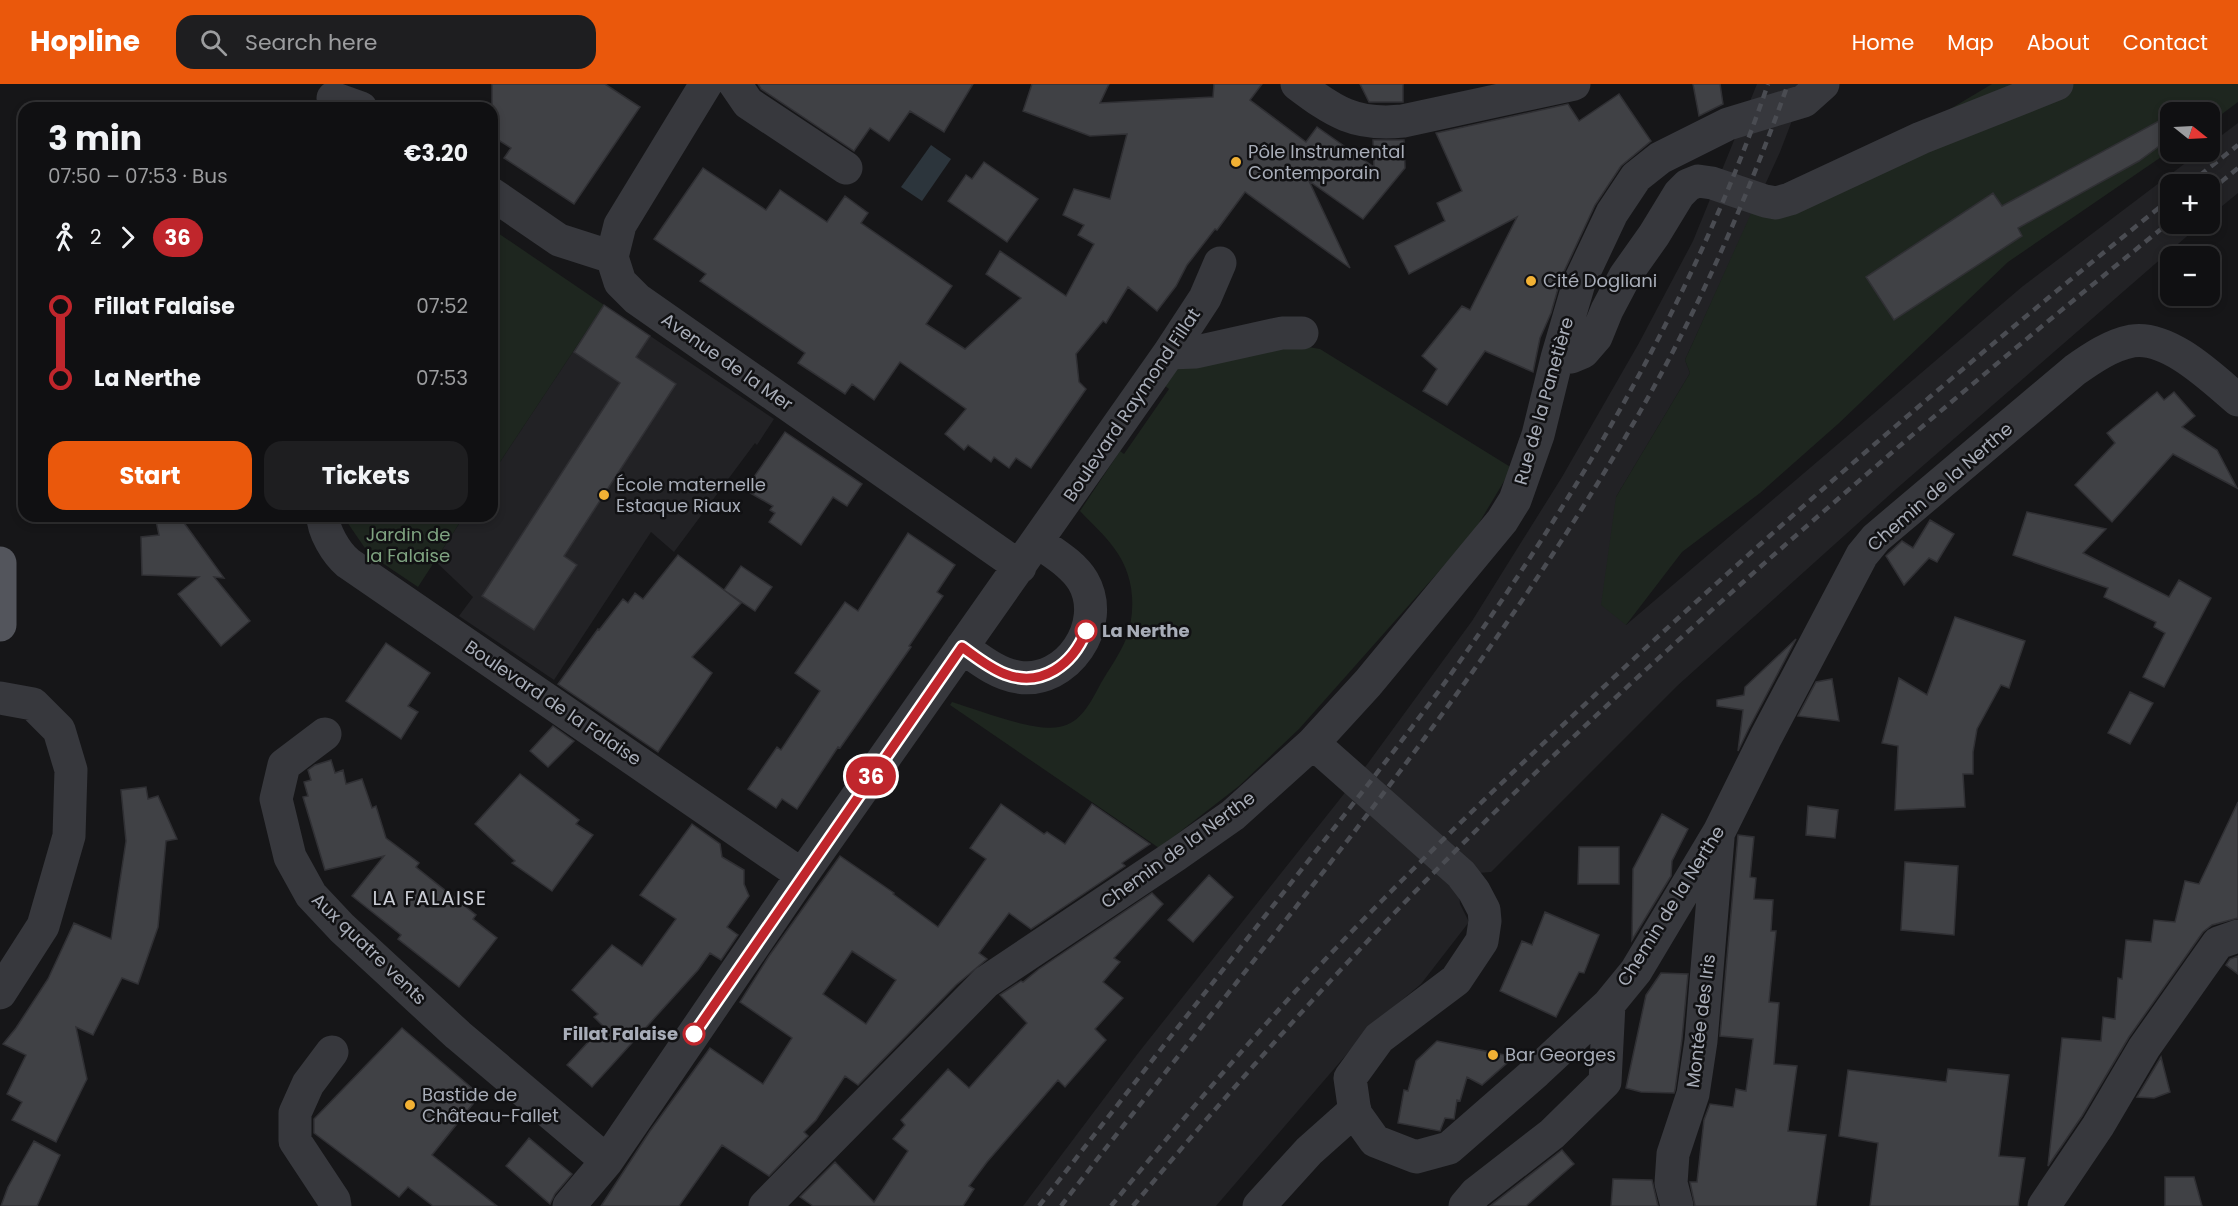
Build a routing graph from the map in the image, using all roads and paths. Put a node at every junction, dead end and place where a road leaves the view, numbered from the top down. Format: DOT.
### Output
graph roads {
  1 [pos="705,84"];
  2 [pos="735,84"];
  3 [pos="1297,84"];
  4 [pos="1484,84"];
  5 [pos="1574,84"];
  6 [pos="1823,84"];
  7 [pos="2057,84"];
  8 [pos="1463,108"];
  9 [pos="846,168"];
  10 [pos="498,198"];
  11 [pos="612,257"];
  12 [pos="1220,263"];
  13 [pos="1302,333"];
  14 [pos="1169,353"];
  15 [pos="1557,358"];
  16 [pos="2238,400"];
  17 [pos="323,522"];
  18 [pos="1029,555"];
  19 [pos="0,563"];
  20 [pos="0,625"];
  21 [pos="962,647"];
  22 [pos="0,698"];
  23 [pos="325,734"];
  24 [pos="1313,743"];
  25 [pos="1719,832"];
  26 [pos="802,875"];
  27 [pos="2238,936"];
  28 [pos="0,993"];
  29 [pos="1609,1004"];
  30 [pos="332,1052"];
  31 [pos="1355,1110"];
  32 [pos="607,1161"];
  33 [pos="335,1206"];
  34 [pos="569,1206"];
  35 [pos="765,1206"];
  36 [pos="1259,1206"];
  37 [pos="1465,1206"];
  38 [pos="1677,1206"];
  39 [pos="2044,1206"];
  1 -- 11 [label="street"];
  2 -- 9 [label="street"];
  3 -- 8 [label="street"];
  4 -- 8 [label="street"];
  5 -- 8 [label="street"];
  6 -- 15 [label="street, Rue de la Panetière"];
  7 -- 15 [label="street"];
  10 -- 11 [label="street"];
  11 -- 18 [label="street, Avenue de la Mer"];
  12 -- 14 [label="street, Boulevard Raymond Fillat"];
  13 -- 14 [label="street"];
  14 -- 18 [label="street, Boulevard Raymond Fillat"];
  15 -- 24 [label="street, Rue de la Panetière"];
  16 -- 25 [label="street, Chemin de la Nerthe"];
  17 -- 26 [label="street, Boulevard de la Falaise"];
  18 -- 21 [label="street, Boulevard Raymond Fillat"];
  18 -- 21 [label="street"];
  19 -- 20 [label="main road"];
  21 -- 26 [label="street, Boulevard Raymond Fillat"];
  22 -- 28 [label="street"];
  23 -- 32 [label="street, Aux quatre vents"];
  24 -- 31 [label="street, Chemin de la Nerthe"];
  24 -- 35 [label="street, Chemin de la Nerthe"];
  25 -- 29 [label="street, Chemin de la Nerthe"];
  25 -- 38 [label="street, Montée des Iris"];
  26 -- 32 [label="street, Boulevard Raymond Fillat"];
  27 -- 39 [label="street"];
  29 -- 31 [label="street, Chemin de la Nerthe"];
  29 -- 37 [label="street"];
  30 -- 33 [label="street"];
  31 -- 36 [label="street"];
  32 -- 34 [label="street, Boulevard Raymond Fillat"];
}
